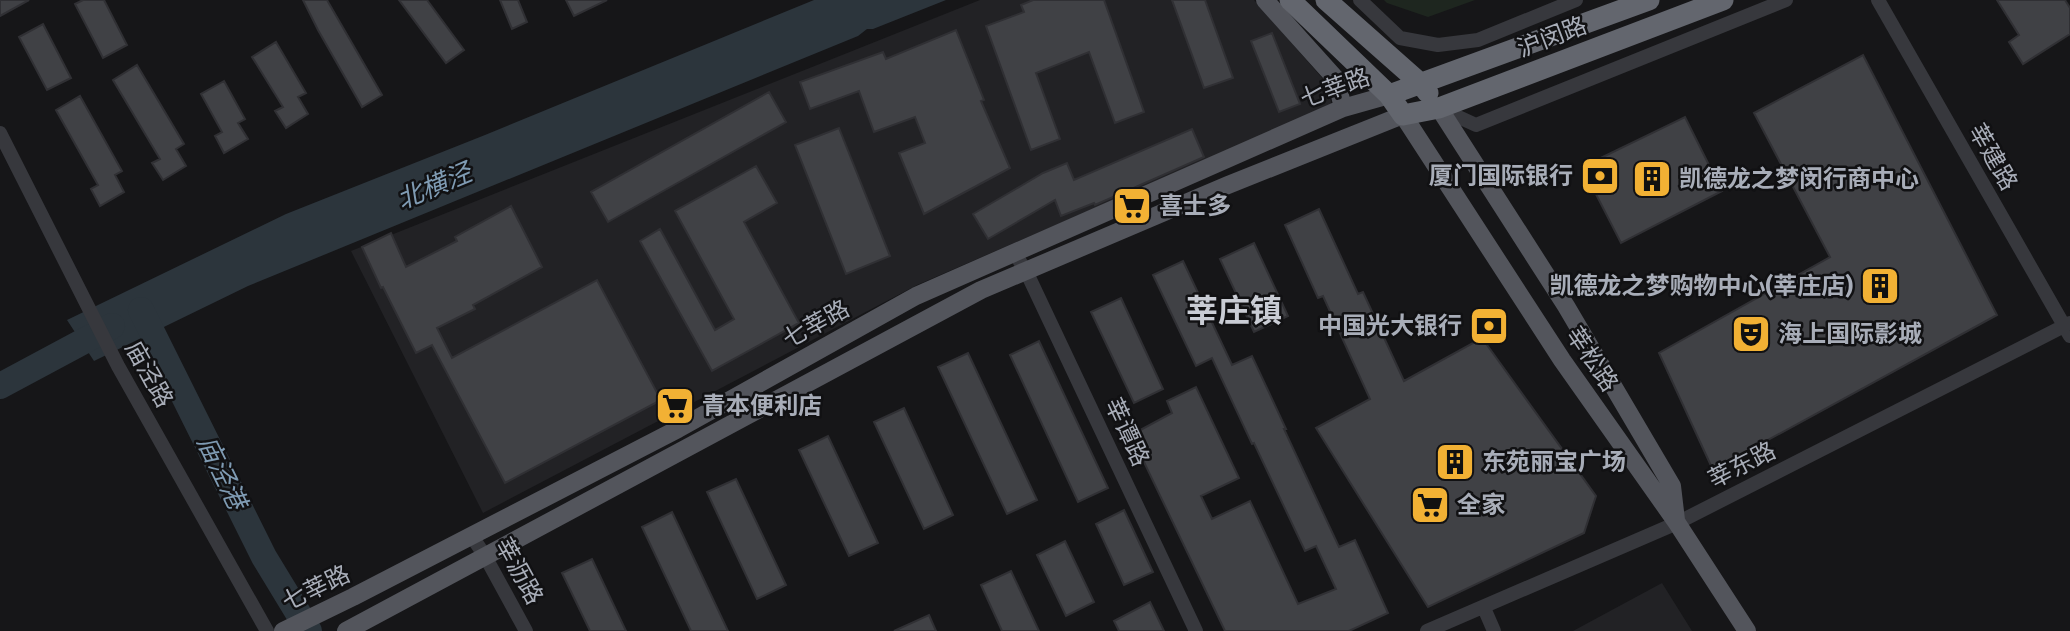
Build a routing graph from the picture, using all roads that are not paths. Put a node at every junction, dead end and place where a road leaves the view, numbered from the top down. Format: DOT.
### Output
graph roads {
  1 [pos="1265,0"];
  2 [pos="1290,0"];
  3 [pos="1326,0"];
  4 [pos="1360,0"];
  5 [pos="1576,0"];
  6 [pos="1649,0"];
  7 [pos="1723,0"];
  8 [pos="1786,0"];
  9 [pos="1878,0"];
  10 [pos="1420,83"];
  11 [pos="1389,95"];
  12 [pos="1343,108"];
  13 [pos="1439,108"];
  14 [pos="1402,115"];
  15 [pos="0,133"];
  16 [pos="1015,254"];
  17 [pos="1026,271"];
  18 [pos="2068,329"];
  19 [pos="1676,523"];
  20 [pos="471,535"];
  21 [pos="485,556"];
  22 [pos="1484,608"];
  23 [pos="285,630"];
  24 [pos="267,631"];
  25 [pos="346,631"];
  26 [pos="526,631"];
  27 [pos="1196,631"];
  28 [pos="1427,631"];
  29 [pos="1494,631"];
  30 [pos="1747,631"];
  1 -- 12 [label="main road"];
  2 -- 11 [label="highway"];
  3 -- 10 [label="highway"];
  4 -- 5 [label="street"];
  6 -- 10 [label="highway, 沪闵路"];
  7 -- 13 [label="highway, 沪闵路"];
  8 -- 13 [label="street"];
  9 -- 18 [label="street, 莘建路"];
  10 -- 11 [label="highway, 沪闵路"];
  10 -- 13 [label="highway"];
  11 -- 12 [label="main road, 七莘路"];
  11 -- 14 [label="highway"];
  12 -- 16 [label="main road, 七莘路"];
  13 -- 14 [label="highway, 沪闵路"];
  13 -- 19 [label="main road, 莘松路"];
  14 -- 17 [label="main road, 七莘路"];
  14 -- 19 [label="main road, 莘松路"];
  15 -- 24 [label="street, 庙泾路"];
  16 -- 17 [label="street, 莘谭路"];
  16 -- 20 [label="main road, 七莘路"];
  17 -- 21 [label="main road, 七莘路"];
  17 -- 27 [label="street, 莘谭路"];
  18 -- 19 [label="street, 莘东路"];
  19 -- 22 [label="street, 莘东路"];
  19 -- 30 [label="main road, 莘松路"];
  20 -- 21 [label="street, 莘沥路"];
  20 -- 23 [label="main road, 七莘路"];
  21 -- 25 [label="main road, 七莘路"];
  21 -- 26 [label="street, 莘沥路"];
  22 -- 28 [label="street, 莘东路"];
  22 -- 29 [label="street"];
}
